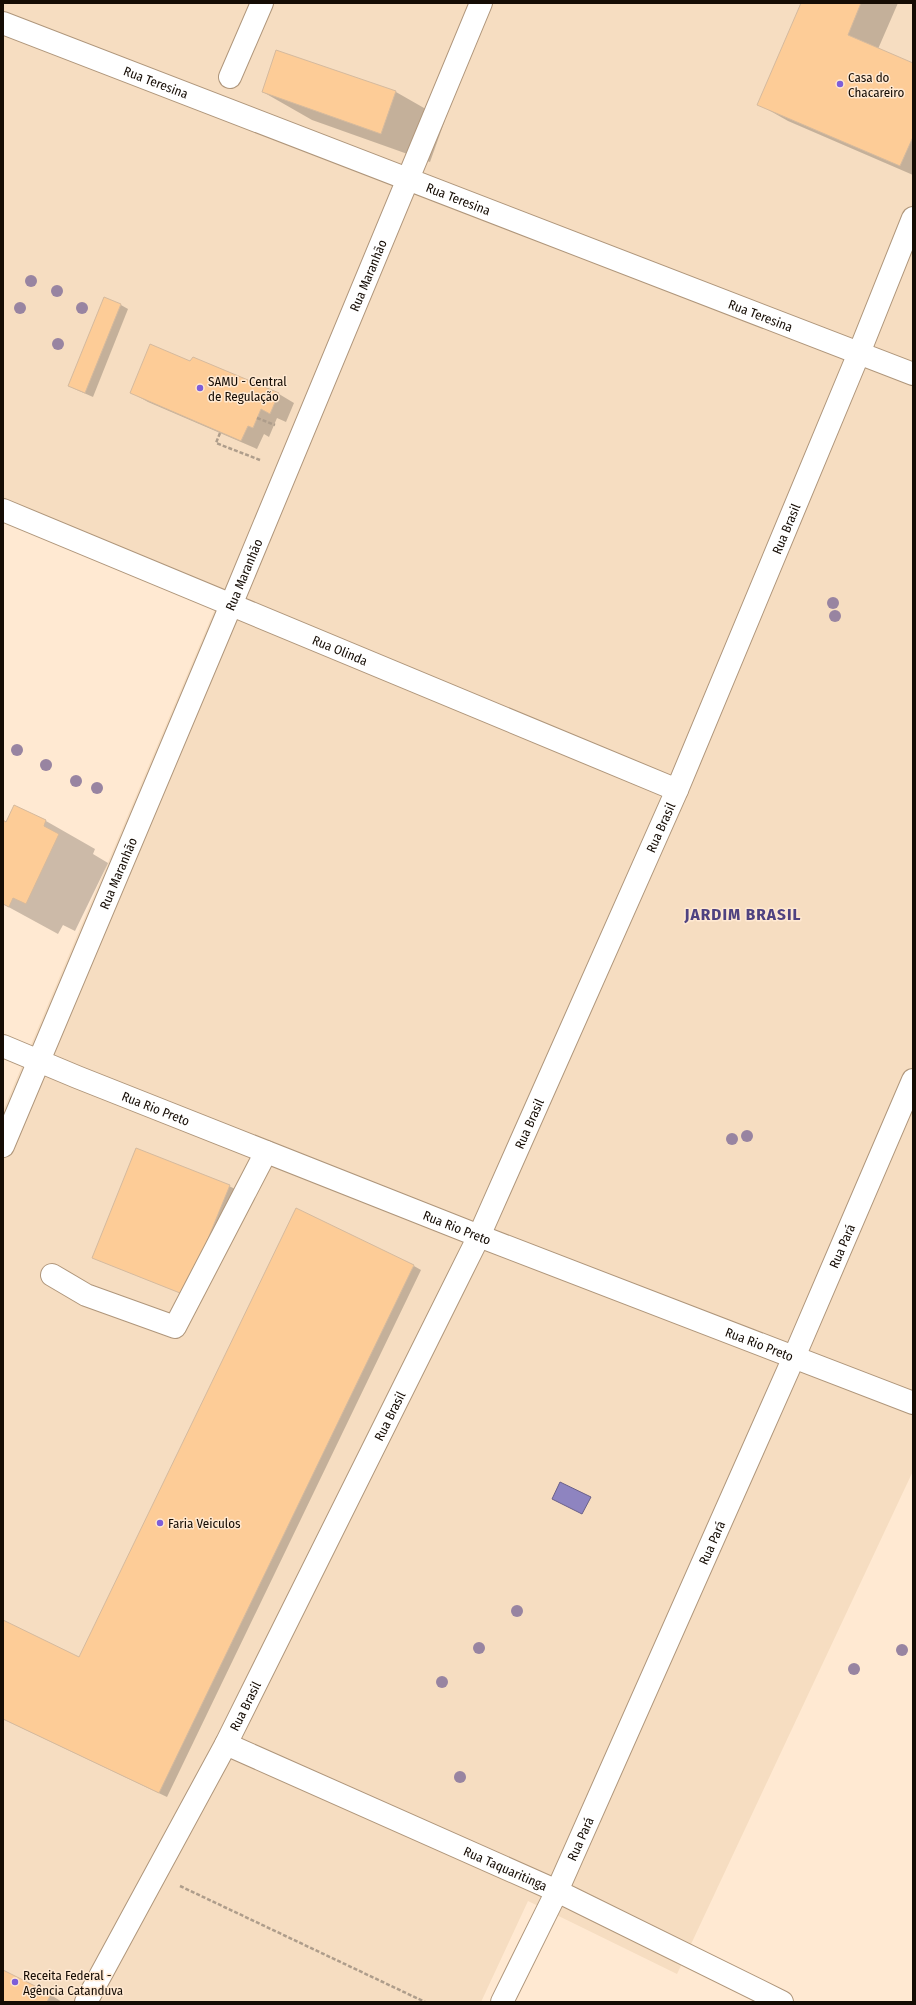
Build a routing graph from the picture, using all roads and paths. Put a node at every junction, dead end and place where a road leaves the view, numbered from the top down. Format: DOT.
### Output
graph roads {
  1 [pos="262,3"];
  2 [pos="481,3"];
  3 [pos="3,23"];
  4 [pos="230,77"];
  5 [pos="409,179"];
  6 [pos="913,218"];
  7 [pos="859,353"];
  8 [pos="913,374"];
  9 [pos="257,418"];
  10 [pos="279,427"];
  11 [pos="220,432"];
  12 [pos="267,462"];
  13 [pos="3,510"];
  14 [pos="231,605"];
  15 [pos="676,790"];
  16 [pos="3,1046"];
  17 [pos="38,1061"];
  18 [pos="913,1080"];
  19 [pos="3,1146"];
  20 [pos="266,1152"];
  21 [pos="479,1236"];
  22 [pos="52,1275"];
  23 [pos="794,1358"];
  24 [pos="913,1403"];
  25 [pos="226,1744"];
  26 [pos="154,1874"];
  27 [pos="557,1891"];
  28 [pos="86,2002"];
  29 [pos="424,2002"];
  30 [pos="502,2002"];
  31 [pos="782,2002"];
  1 -- 4 [label="street"];
  2 -- 5 [label="street, Rua Maranhão"];
  3 -- 5 [label="street, Rua Teresina"];
  5 -- 7 [label="street, Rua Teresina"];
  5 -- 14 [label="street, Rua Maranhão"];
  6 -- 7 [label="street, Rua Brasil"];
  7 -- 8 [label="street, Rua Teresina"];
  7 -- 15 [label="street, Rua Brasil"];
  9 -- 10 [label="path"];
  11 -- 12 [label="path"];
  13 -- 14 [label="street, Rua Olinda"];
  14 -- 15 [label="street, Rua Olinda"];
  14 -- 17 [label="street, Rua Maranhão"];
  15 -- 21 [label="street, Rua Brasil"];
  16 -- 17 [label="street, Rua Rio Preto"];
  17 -- 19 [label="street, Rua Maranhão"];
  17 -- 20 [label="street, Rua Rio Preto"];
  18 -- 23 [label="street, Rua Pará"];
  20 -- 21 [label="street, Rua Rio Preto"];
  20 -- 22 [label="street"];
  21 -- 23 [label="street, Rua Rio Preto"];
  21 -- 25 [label="street, Rua Brasil"];
  23 -- 24 [label="street, Rua Rio Preto"];
  23 -- 27 [label="street, Rua Pará"];
  25 -- 26 [label="street, Rua Brasil"];
  25 -- 27 [label="street, Rua Taquaritinga"];
  26 -- 28 [label="street, Rua Brasil"];
  26 -- 29 [label="path"];
  27 -- 30 [label="street, Rua Pará"];
  27 -- 31 [label="street, Rua Taquaritinga"];
}
